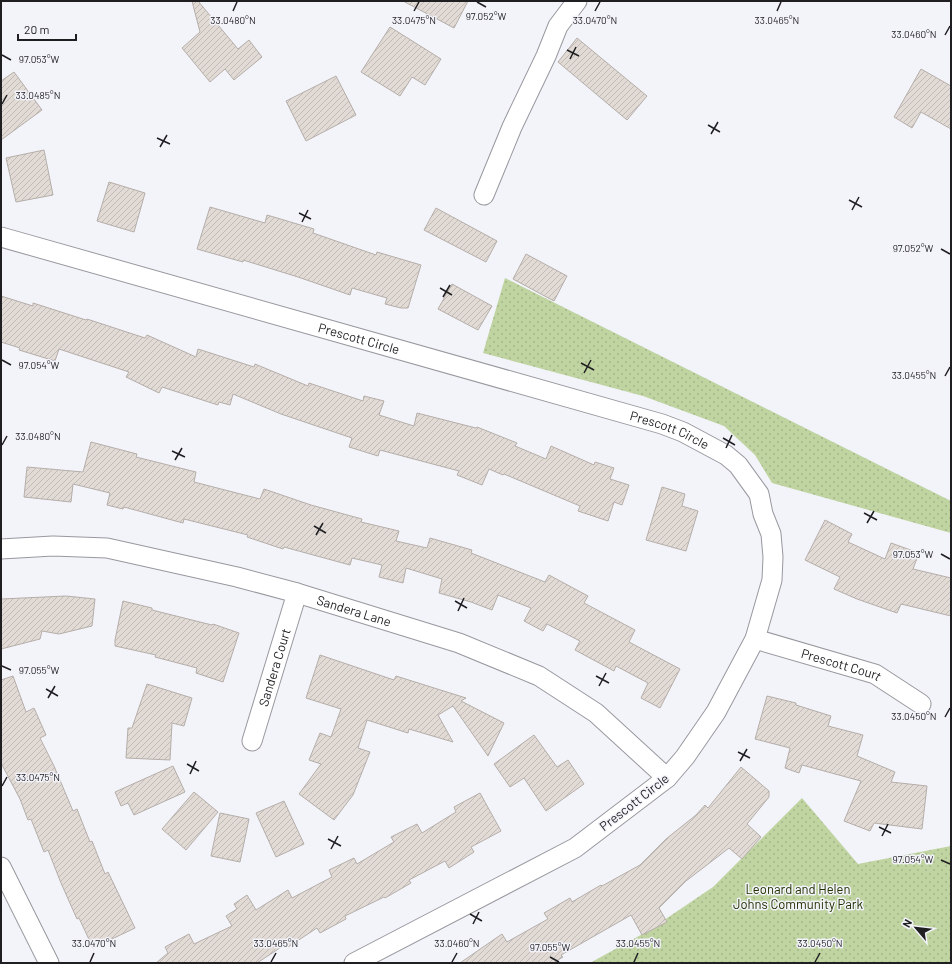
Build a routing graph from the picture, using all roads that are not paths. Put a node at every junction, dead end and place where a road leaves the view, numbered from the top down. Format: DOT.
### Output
graph roads {
  1 [pos="577,1"];
  2 [pos="484,195"];
  3 [pos="1,237"];
  4 [pos="1,549"];
  5 [pos="297,593"];
  6 [pos="755,638"];
  7 [pos="921,704"];
  8 [pos="252,741"];
  9 [pos="667,778"];
  10 [pos="1,867"];
  11 [pos="50,963"];
  12 [pos="354,963"];
  1 -- 2 [label="street"];
  3 -- 6 [label="street, Prescott Circle"];
  4 -- 5 [label="street, Sandera Lane"];
  5 -- 8 [label="street, Sandera Court"];
  5 -- 9 [label="street, Sandera Lane"];
  6 -- 7 [label="street, Prescott Court"];
  6 -- 9 [label="street, Prescott Circle"];
  9 -- 12 [label="street, Prescott Circle"];
  10 -- 11 [label="street"];
}
